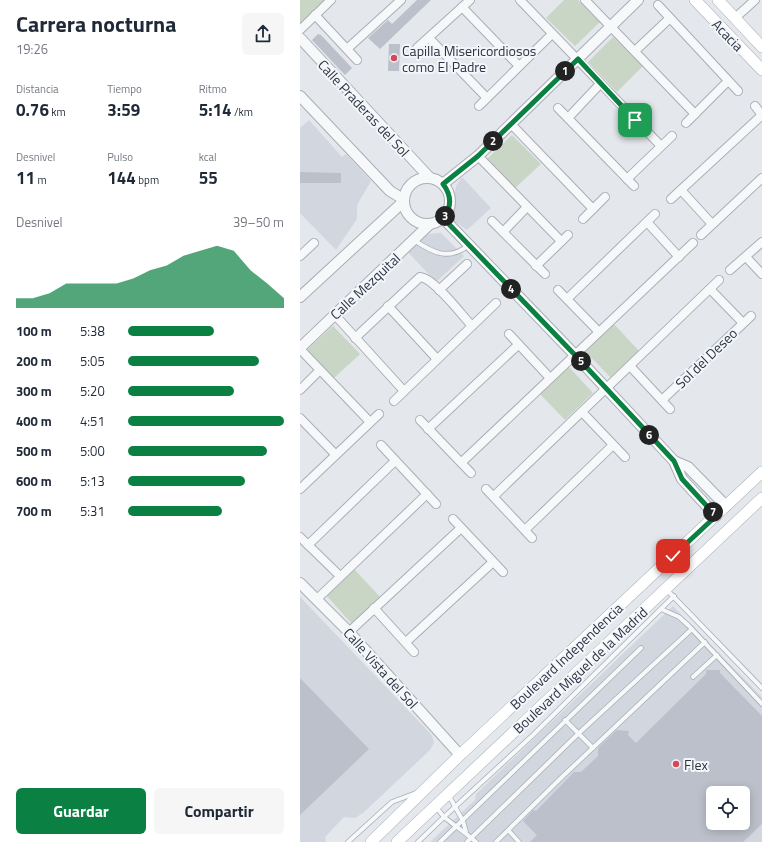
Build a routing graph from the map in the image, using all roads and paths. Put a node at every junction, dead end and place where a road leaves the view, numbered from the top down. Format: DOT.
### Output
graph roads {
  1 [pos="331,0"];
  2 [pos="401,0"];
  3 [pos="470,0"];
  4 [pos="520,0"];
  5 [pos="586,0"];
  6 [pos="638,0"];
  7 [pos="695,0"];
  8 [pos="718,0"];
  9 [pos="753,1"];
  10 [pos="658,5"];
  11 [pos="462,7"];
  12 [pos="315,15"];
  13 [pos="670,18"];
  14 [pos="735,18"];
  15 [pos="611,27"];
  16 [pos="300,30"];
  17 [pos="552,34"];
  18 [pos="300,38"];
  19 [pos="429,38"];
  20 [pos="762,46"];
  21 [pos="417,48"];
  22 [pos="348,49"];
  23 [pos="635,51"];
  24 [pos="578,59"];
  25 [pos="357,60"];
  26 [pos="518,66"];
  27 [pos="762,70"];
  28 [pos="728,81"];
  29 [pos="600,84"];
  30 [pos="738,91"];
  31 [pos="300,96"];
  32 [pos="487,98"];
  33 [pos="479,106"];
  34 [pos="755,106"];
  35 [pos="558,108"];
  36 [pos="695,114"];
  37 [pos="762,115"];
  38 [pos="568,118"];
  39 [pos="686,123"];
  40 [pos="511,124"];
  41 [pos="672,136"];
  42 [pos="661,146"];
  43 [pos="478,156"];
  44 [pos="429,178"];
  45 [pos="762,178"];
  46 [pos="627,179"];
  47 [pos="443,184"];
  48 [pos="634,186"];
  49 [pos="681,190"];
  50 [pos="605,197"];
  51 [pos="671,199"];
  52 [pos="403,201"];
  53 [pos="526,208"];
  54 [pos="593,210"];
  55 [pos="655,214"];
  56 [pos="443,218"];
  57 [pos="583,219"];
  58 [pos="492,221"];
  59 [pos="647,222"];
  60 [pos="430,224"];
  61 [pos="712,224"];
  62 [pos="503,232"];
  63 [pos="568,235"];
  64 [pos="701,235"];
  65 [pos="414,240"];
  66 [pos="561,241"];
  67 [pos="762,242"];
  68 [pos="314,243"];
  69 [pos="693,243"];
  70 [pos="469,245"];
  71 [pos="302,252"];
  72 [pos="679,257"];
  73 [pos="746,257"];
  74 [pos="467,264"];
  75 [pos="536,266"];
  76 [pos="730,270"];
  77 [pos="545,274"];
  78 [pos="762,274"];
  79 [pos="720,280"];
  80 [pos="710,289"];
  81 [pos="439,290"];
  82 [pos="558,290"];
  83 [pos="300,297"];
  84 [pos="567,299"];
  85 [pos="496,302"];
  86 [pos="388,306"];
  87 [pos="334,314"];
  88 [pos="751,316"];
  89 [pos="743,323"];
  90 [pos="472,326"];
  91 [pos="599,332"];
  92 [pos="508,334"];
  93 [pos="355,338"];
  94 [pos="518,345"];
  95 [pos="300,348"];
  96 [pos="575,355"];
  97 [pos="437,359"];
  98 [pos="630,366"];
  99 [pos="320,370"];
  100 [pos="550,378"];
  101 [pos="606,389"];
  102 [pos="300,390"];
  103 [pos="404,391"];
  104 [pos="662,400"];
  105 [pos="394,401"];
  106 [pos="670,409"];
  107 [pos="582,412"];
  108 [pos="379,414"];
  109 [pos="300,418"];
  110 [pos="420,420"];
  111 [pos="370,422"];
  112 [pos="428,429"];
  113 [pos="381,445"];
  114 [pos="613,445"];
  115 [pos="336,455"];
  116 [pos="625,457"];
  117 [pos="396,461"];
  118 [pos="674,461"];
  119 [pos="462,462"];
  120 [pos="762,472"];
  121 [pos="471,473"];
  122 [pos="300,489"];
  123 [pos="486,489"];
  124 [pos="427,494"];
  125 [pos="494,496"];
  126 [pos="762,498"];
  127 [pos="436,504"];
  128 [pos="726,506"];
  129 [pos="716,516"];
  130 [pos="453,519"];
  131 [pos="461,528"];
  132 [pos="526,529"];
  133 [pos="300,537"];
  134 [pos="532,538"];
  135 [pos="308,545"];
  136 [pos="494,562"];
  137 [pos="503,572"];
  138 [pos="340,576"];
  139 [pos="300,583"];
  140 [pos="670,592"];
  141 [pos="317,598"];
  142 [pos="374,608"];
  143 [pos="661,608"];
  144 [pos="692,629"];
  145 [pos="349,632"];
  146 [pos="406,642"];
  147 [pos="705,642"];
  148 [pos="640,648"];
  149 [pos="414,652"];
  150 [pos="717,655"];
  151 [pos="694,677"];
  152 [pos="762,688"];
  153 [pos="762,704"];
  154 [pos="565,720"];
  155 [pos="579,733"];
  156 [pos="593,748"];
  157 [pos="460,755"];
  158 [pos="426,789"];
  159 [pos="448,794"];
  160 [pos="435,806"];
  161 [pos="456,807"];
  162 [pos="444,817"];
  163 [pos="463,821"];
  164 [pos="456,827"];
  165 [pos="509,830"];
  166 [pos="466,832"];
  167 [pos="471,838"];
  168 [pos="348,842"];
  169 [pos="371,842"];
  170 [pos="397,842"];
  171 [pos="418,842"];
  172 [pos="440,842"];
  173 [pos="467,842"];
  174 [pos="476,842"];
  175 [pos="496,842"];
  176 [pos="519,842"];
  1 -- 12 [label="street"];
  2 -- 22 [label="street"];
  3 -- 11 [label="street"];
  4 -- 17 [label="street"];
  5 -- 15 [label="street"];
  6 -- 15 [label="street"];
  7 -- 27 [label="main road, Acacia"];
  8 -- 14 [label="main road"];
  9 -- 14 [label="street"];
  10 -- 13 [label="street"];
  11 -- 19 [label="street"];
  11 -- 26 [label="street"];
  12 -- 16 [label="street"];
  12 -- 22 [label="street"];
  13 -- 23 [label="street"];
  13 -- 28 [label="street"];
  14 -- 20 [label="main road"];
  15 -- 23 [label="street"];
  15 -- 24 [label="street"];
  17 -- 24 [label="street"];
  17 -- 26 [label="street"];
  18 -- 44 [label="street, Calle Praderas del Sol"];
  19 -- 21 [label="street"];
  19 -- 32 [label="street"];
  22 -- 25 [label="street"];
  23 -- 36 [label="street"];
  24 -- 29 [label="street"];
  24 -- 40 [label="street"];
  26 -- 32 [label="street"];
  28 -- 30 [label="street"];
  28 -- 36 [label="street"];
  29 -- 38 [label="street"];
  29 -- 42 [label="street"];
  31 -- 52 [label="street"];
  32 -- 33 [label="street"];
  34 -- 37 [label="street"];
  35 -- 38 [label="street"];
  36 -- 39 [label="street"];
  37 -- 49 [label="street"];
  38 -- 46 [label="street"];
  40 -- 43 [label="street"];
  40 -- 54 [label="street"];
  41 -- 42 [label="street"];
  42 -- 46 [label="street"];
  43 -- 47 [label="street"];
  43 -- 53 [label="street"];
  44 -- 47 [label="street"];
  44 -- 52 [label="street"];
  45 -- 61 [label="street"];
  46 -- 48 [label="street"];
  47 -- 56 [label="street"];
  49 -- 51 [label="street"];
  49 -- 61 [label="street"];
  50 -- 54 [label="street"];
  52 -- 60 [label="street"];
  52 -- 83 [label="street"];
  53 -- 62 [label="street"];
  53 -- 66 [label="street"];
  54 -- 57 [label="street"];
  55 -- 59 [label="street"];
  56 -- 60 [label="street"];
  56 -- 70 [label="street"];
  58 -- 62 [label="street"];
  59 -- 72 [label="street"];
  59 -- 84 [label="street"];
  60 -- 65 [label="street, Calle Mezquital"];
  61 -- 64 [label="street"];
  62 -- 75 [label="street"];
  63 -- 66 [label="street"];
  65 -- 70 [label="lane"];
  65 -- 87 [label="street, Calle Mezquital"];
  66 -- 75 [label="street"];
  67 -- 73 [label="street"];
  68 -- 71 [label="street"];
  69 -- 72 [label="street"];
  70 -- 96 [label="street"];
  72 -- 91 [label="street"];
  73 -- 76 [label="street"];
  73 -- 78 [label="street"];
  74 -- 81 [label="street"];
  75 -- 77 [label="street"];
  79 -- 80 [label="street"];
  80 -- 89 [label="street"];
  80 -- 98 [label="street"];
  81 -- 86 [label="street"];
  81 -- 90 [label="street"];
  82 -- 84 [label="street"];
  84 -- 91 [label="street"];
  85 -- 90 [label="street"];
  86 -- 93 [label="street"];
  86 -- 97 [label="street"];
  87 -- 93 [label="street"];
  87 -- 95 [label="street, Calle Mezquital"];
  88 -- 89 [label="street, Sol del Deseo"];
  89 -- 104 [label="street, Sol del Deseo"];
  90 -- 97 [label="street"];
  91 -- 96 [label="street"];
  92 -- 94 [label="street"];
  93 -- 103 [label="street"];
  94 -- 100 [label="street"];
  94 -- 112 [label="street"];
  95 -- 99 [label="street"];
  96 -- 100 [label="street"];
  96 -- 101 [label="street"];
  97 -- 103 [label="street"];
  98 -- 101 [label="street"];
  98 -- 104 [label="street"];
  99 -- 102 [label="street"];
  99 -- 111 [label="street"];
  100 -- 119 [label="street"];
  101 -- 107 [label="street"];
  101 -- 118 [label="street"];
  103 -- 105 [label="street"];
  104 -- 106 [label="street"];
  107 -- 114 [label="street"];
  107 -- 125 [label="street"];
  108 -- 111 [label="street"];
  109 -- 115 [label="street"];
  110 -- 112 [label="street"];
  111 -- 115 [label="street"];
  112 -- 119 [label="street"];
  113 -- 117 [label="street"];
  114 -- 116 [label="street"];
  114 -- 132 [label="street"];
  115 -- 122 [label="street"];
  117 -- 124 [label="street"];
  117 -- 135 [label="street"];
  118 -- 128 [label="street"];
  118 -- 129 [label="street"];
  119 -- 121 [label="street"];
  120 -- 128 [label="main road, Boulevard Independencia"];
  123 -- 125 [label="street"];
  124 -- 127 [label="street"];
  124 -- 138 [label="street"];
  125 -- 132 [label="street"];
  126 -- 140 [label="main road, Boulevard Miguel de la Madrid"];
  128 -- 129 [label="main road, Boulevard Independencia"];
  129 -- 157 [label="main road, Boulevard Independencia"];
  130 -- 131 [label="street"];
  131 -- 136 [label="street"];
  131 -- 142 [label="street"];
  132 -- 134 [label="street"];
  133 -- 135 [label="street"];
  135 -- 138 [label="street"];
  136 -- 137 [label="street"];
  136 -- 146 [label="street"];
  138 -- 141 [label="street"];
  139 -- 141 [label="street, Calle Vista del Sol"];
  140 -- 143 [label="lane"];
  140 -- 152 [label="lane"];
  140 -- 159 [label="main road, Boulevard Miguel de la Madrid"];
  141 -- 145 [label="street, Calle Vista del Sol"];
  142 -- 145 [label="street"];
  142 -- 146 [label="street"];
  143 -- 144 [label="lane"];
  143 -- 161 [label="lane"];
  144 -- 147 [label="lane"];
  144 -- 155 [label="lane"];
  145 -- 157 [label="street, Calle Vista del Sol"];
  146 -- 149 [label="street"];
  147 -- 150 [label="lane"];
  147 -- 156 [label="lane"];
  148 -- 154 [label="lane"];
  150 -- 151 [label="lane"];
  150 -- 153 [label="lane"];
  154 -- 155 [label="lane"];
  154 -- 163 [label="lane"];
  155 -- 156 [label="lane"];
  155 -- 167 [label="lane"];
  156 -- 165 [label="lane"];
  157 -- 158 [label="main road, Boulevard Independencia"];
  158 -- 168 [label="lane"];
  158 -- 169 [label="main road, Boulevard Independencia"];
  159 -- 160 [label="main road, Boulevard Miguel de la Madrid"];
  159 -- 161 [label="lane"];
  160 -- 162 [label="lane"];
  160 -- 170 [label="main road, Boulevard Miguel de la Madrid"];
  161 -- 162 [label="lane"];
  161 -- 163 [label="lane"];
  162 -- 164 [label="lane"];
  162 -- 171 [label="lane"];
  163 -- 164 [label="lane"];
  163 -- 166 [label="lane"];
  164 -- 166 [label="lane"];
  164 -- 172 [label="lane"];
  165 -- 175 [label="lane"];
  165 -- 176 [label="lane"];
  166 -- 167 [label="lane"];
  167 -- 173 [label="lane"];
  167 -- 174 [label="lane"];
}
